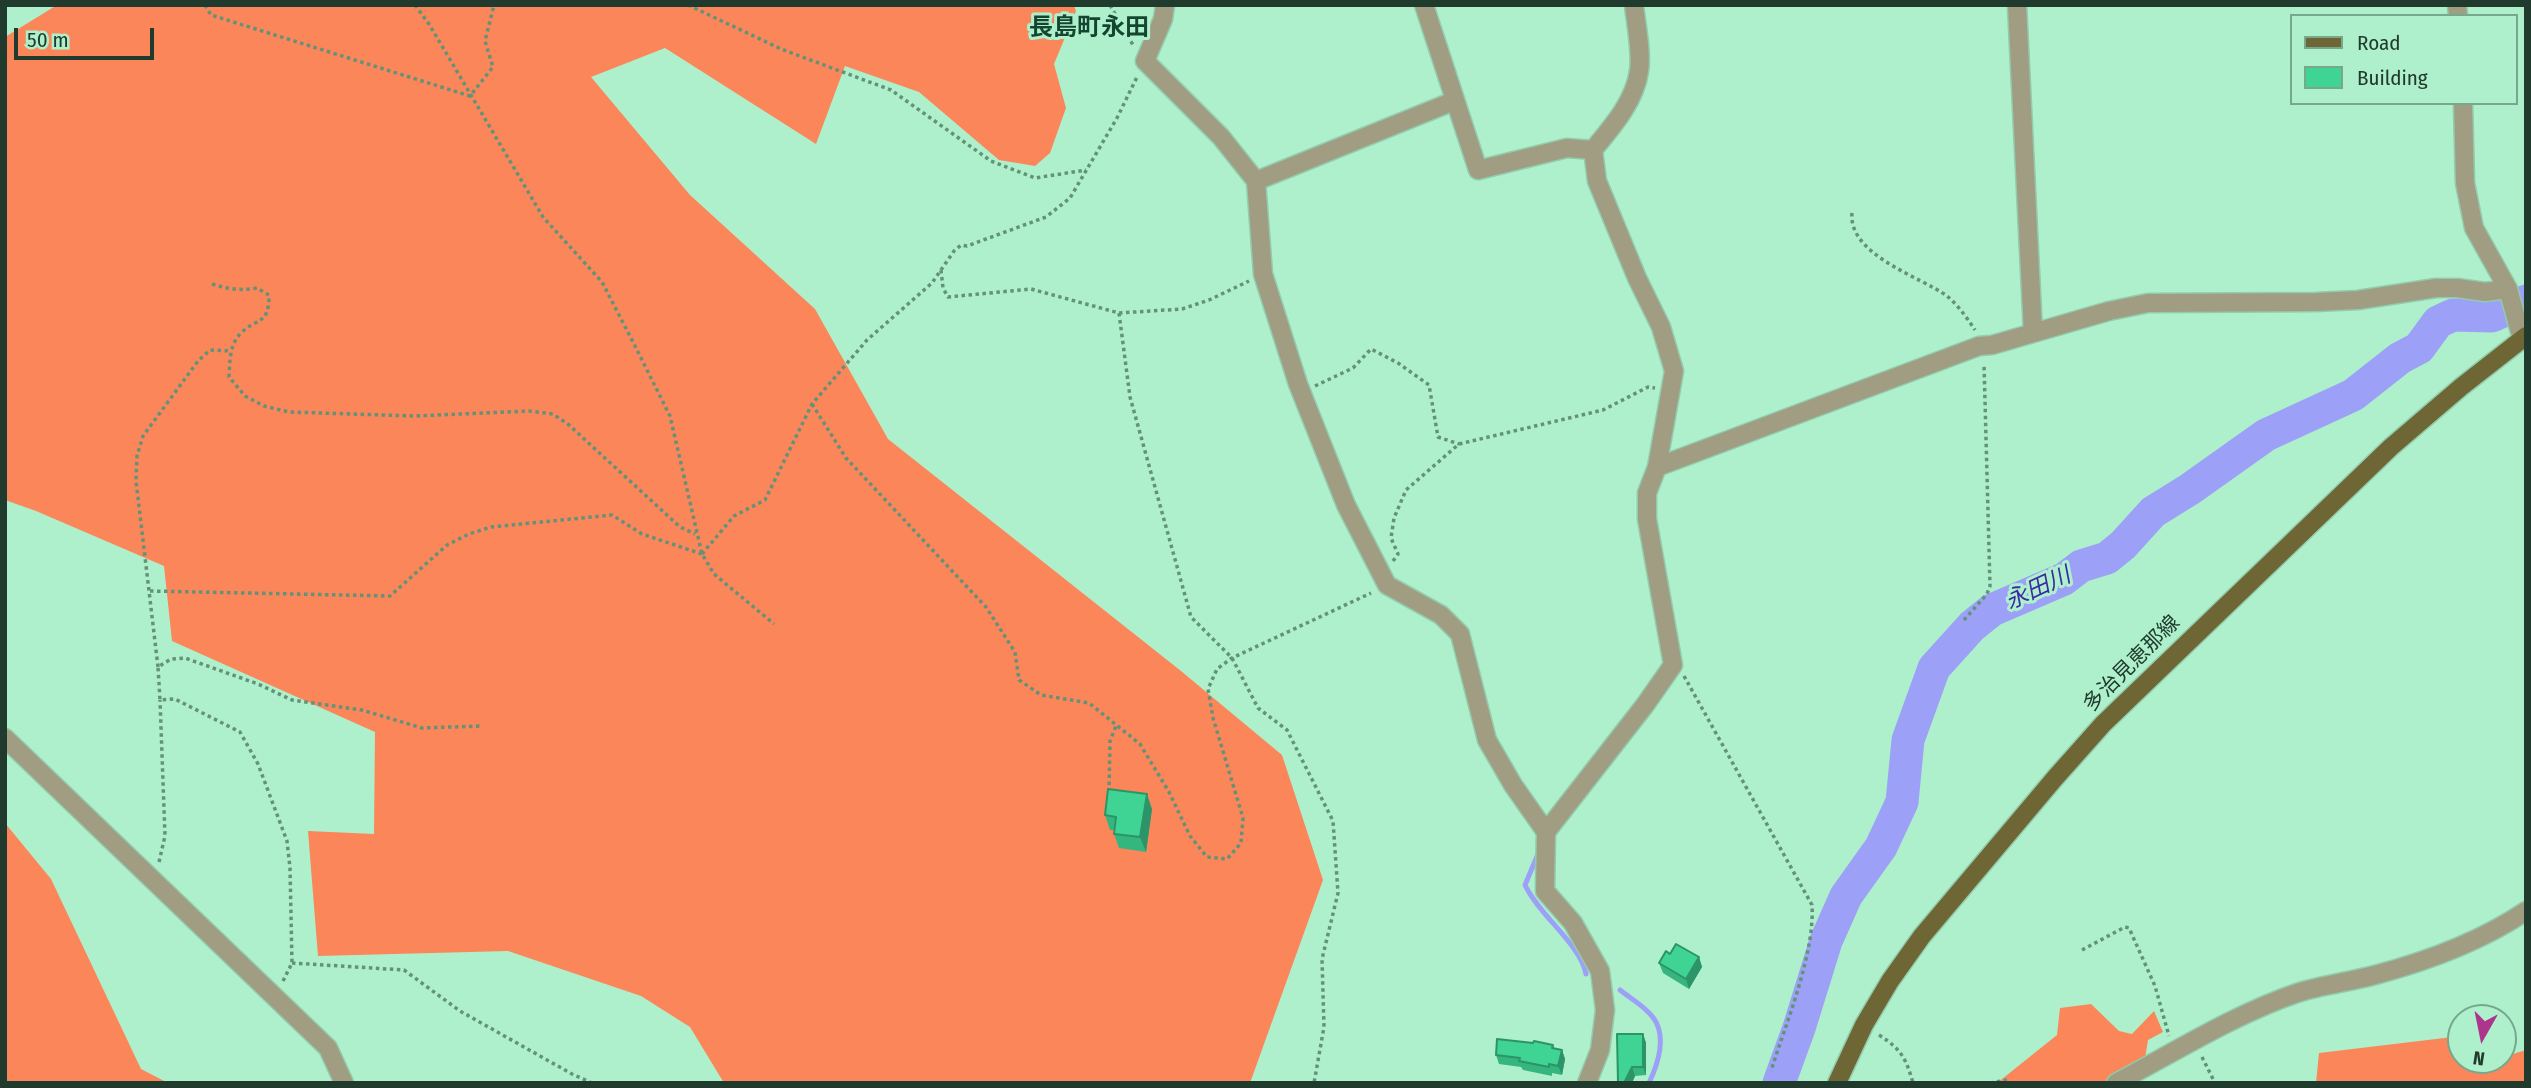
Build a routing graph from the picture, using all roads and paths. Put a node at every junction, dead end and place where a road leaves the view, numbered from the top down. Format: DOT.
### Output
graph roads {
  1 [pos="205,5"];
  2 [pos="415,5"];
  3 [pos="494,5"];
  4 [pos="688,5"];
  5 [pos="1110,5"];
  6 [pos="1165,5"];
  7 [pos="1424,5"];
  8 [pos="1634,5"];
  9 [pos="2017,5"];
  10 [pos="1146,61"];
  11 [pos="470,96"];
  12 [pos="1454,101"];
  13 [pos="2463,105"];
  14 [pos="1593,150"];
  15 [pos="1086,170"];
  16 [pos="1256,181"];
  17 [pos="1853,213"];
  18 [pos="941,270"];
  19 [pos="1264,274"];
  20 [pos="212,284"];
  21 [pos="2508,289"];
  22 [pos="1119,313"];
  23 [pos="2033,333"];
  24 [pos="2524,338"];
  25 [pos="1983,346"];
  26 [pos="231,351"];
  27 [pos="1671,389"];
  28 [pos="1301,393"];
  29 [pos="812,404"];
  30 [pos="1459,444"];
  31 [pos="1657,467"];
  32 [pos="695,534"];
  33 [pos="702,554"];
  34 [pos="1384,580"];
  35 [pos="150,591"];
  36 [pos="1964,620"];
  37 [pos="774,624"];
  38 [pos="1232,658"];
  39 [pos="1673,665"];
  40 [pos="158,667"];
  41 [pos="160,700"];
  42 [pos="1116,725"];
  43 [pos="481,726"];
  44 [pos="5,738"];
  45 [pos="1109,792"];
  46 [pos="1546,832"];
  47 [pos="150,879"];
  48 [pos="2526,911"];
  49 [pos="2082,950"];
  50 [pos="292,963"];
  51 [pos="274,997"];
  52 [pos="1864,1025"];
  53 [pos="2191,1043"];
  54 [pos="2173,1052"];
  55 [pos="1771,1072"];
  56 [pos="2007,1080"];
  57 [pos="344,1083"];
  58 [pos="592,1083"];
  59 [pos="1314,1083"];
  60 [pos="1587,1083"];
  61 [pos="1837,1083"];
  62 [pos="1913,1083"];
  63 [pos="1990,1083"];
  64 [pos="2116,1083"];
  65 [pos="2215,1083"];
  1 -- 11 [label="path"];
  2 -- 11 [label="path"];
  3 -- 11 [label="path"];
  4 -- 15 [label="path"];
  5 -- 10 [label="path"];
  6 -- 10 [label="street"];
  7 -- 12 [label="street"];
  8 -- 14 [label="street"];
  9 -- 23 [label="street"];
  10 -- 15 [label="path"];
  10 -- 16 [label="street"];
  11 -- 32 [label="path"];
  12 -- 14 [label="street"];
  12 -- 16 [label="street"];
  13 -- 21 [label="street"];
  14 -- 27 [label="street"];
  15 -- 18 [label="path"];
  16 -- 19 [label="street"];
  17 -- 25 [label="path"];
  18 -- 22 [label="path"];
  18 -- 29 [label="path"];
  19 -- 22 [label="path"];
  19 -- 28 [label="street"];
  20 -- 26 [label="path"];
  21 -- 23 [label="street"];
  21 -- 24 [label="street"];
  22 -- 38 [label="path"];
  23 -- 25 [label="street"];
  24 -- 52 [label="main road, 多治見恵那線"];
  25 -- 31 [label="street"];
  25 -- 36 [label="path"];
  26 -- 32 [label="path"];
  26 -- 35 [label="path"];
  27 -- 30 [label="path"];
  27 -- 31 [label="street"];
  28 -- 30 [label="path"];
  28 -- 34 [label="street"];
  29 -- 33 [label="path"];
  29 -- 42 [label="path"];
  30 -- 34 [label="path"];
  31 -- 39 [label="street"];
  32 -- 33 [label="path"];
  33 -- 35 [label="path"];
  33 -- 37 [label="path"];
  34 -- 38 [label="path"];
  34 -- 46 [label="street"];
  35 -- 40 [label="path"];
  38 -- 42 [label="path"];
  38 -- 59 [label="path"];
  39 -- 46 [label="street"];
  39 -- 55 [label="path"];
  40 -- 41 [label="path"];
  40 -- 43 [label="path"];
  41 -- 47 [label="path"];
  41 -- 50 [label="path"];
  42 -- 45 [label="path"];
  44 -- 47 [label="street"];
  46 -- 60 [label="street"];
  47 -- 51 [label="street"];
  48 -- 53 [label="street"];
  49 -- 54 [label="path"];
  50 -- 51 [label="path"];
  50 -- 58 [label="path"];
  51 -- 57 [label="street"];
  52 -- 61 [label="main road, 多治見恵那線"];
  52 -- 62 [label="path"];
  53 -- 54 [label="street"];
  53 -- 65 [label="path"];
  54 -- 64 [label="street"];
  56 -- 63 [label="path"];
}
